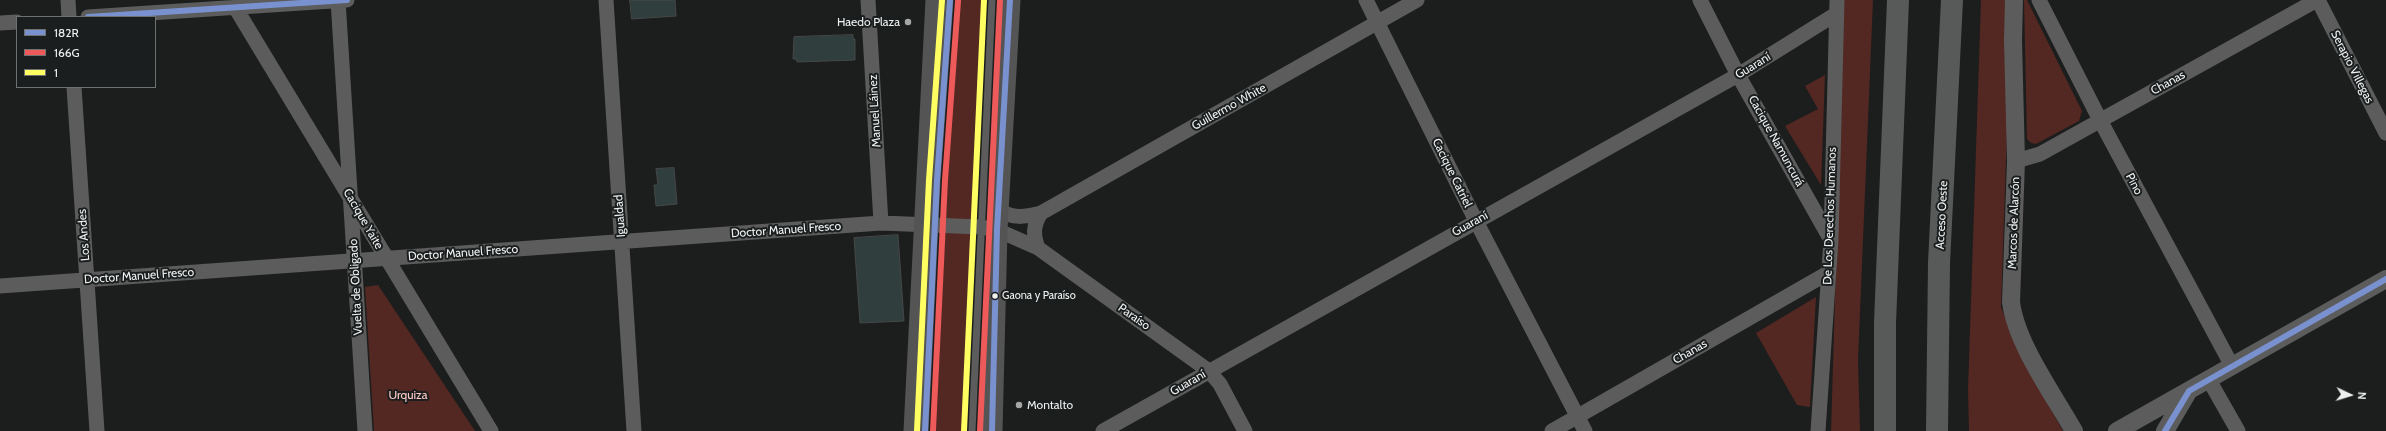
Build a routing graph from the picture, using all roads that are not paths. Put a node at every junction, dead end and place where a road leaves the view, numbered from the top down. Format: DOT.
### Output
graph roads {
  1 [pos="68,0"];
  2 [pos="341,0"];
  3 [pos="606,0"];
  4 [pos="868,0"];
  5 [pos="936,0"];
  6 [pos="950,0"];
  7 [pos="992,0"];
  8 [pos="1010,0"];
  9 [pos="1366,0"];
  10 [pos="1417,0"];
  11 [pos="1700,0"];
  12 [pos="1898,0"];
  13 [pos="1952,0"];
  14 [pos="2014,0"];
  15 [pos="2039,0"];
  16 [pos="2318,0"];
  17 [pos="235,7"];
  18 [pos="1836,7"];
  19 [pos="69,16"];
  20 [pos="103,16"];
  21 [pos="16,22"];
  22 [pos="0,23"];
  23 [pos="1378,23"];
  24 [pos="1738,75"];
  25 [pos="74,88"];
  26 [pos="2100,120"];
  27 [pos="2386,133"];
  28 [pos="2016,161"];
  29 [pos="352,200"];
  30 [pos="1040,213"];
  31 [pos="1476,220"];
  32 [pos="992,222"];
  33 [pos="881,223"];
  34 [pos="930,225"];
  35 [pos="1830,240"];
  36 [pos="622,241"];
  37 [pos="1038,248"];
  38 [pos="386,259"];
  39 [pos="354,261"];
  40 [pos="1828,273"];
  41 [pos="87,279"];
  42 [pos="2386,279"];
  43 [pos="0,286"];
  44 [pos="2232,366"];
  45 [pos="1209,371"];
  46 [pos="2209,380"];
  47 [pos="2189,392"];
  48 [pos="1577,417"];
  49 [pos="97,431"];
  50 [pos="365,431"];
  51 [pos="491,431"];
  52 [pos="634,431"];
  53 [pos="914,431"];
  54 [pos="926,431"];
  55 [pos="972,431"];
  56 [pos="992,431"];
  57 [pos="1103,431"];
  58 [pos="1245,431"];
  59 [pos="1552,431"];
  60 [pos="1585,431"];
  61 [pos="1818,431"];
  62 [pos="1885,431"];
  63 [pos="1938,431"];
  64 [pos="2074,431"];
  65 [pos="2117,431"];
  66 [pos="2165,431"];
  67 [pos="2238,431"];
  1 -- 19 [label="street"];
  2 -- 17 [label="street"];
  2 -- 29 [label="street, Vuelta de Obligado"];
  3 -- 36 [label="street, Igualdad"];
  4 -- 33 [label="street, Manuel Láinez"];
  5 -- 34 [label="main road"];
  6 -- 34 [label="lane"];
  7 -- 32 [label="lane"];
  8 -- 32 [label="main road"];
  9 -- 23 [label="street, Cacique Catriel"];
  10 -- 23 [label="street, Guillermo White"];
  11 -- 24 [label="street, Cacique Namuncurá"];
  12 -- 62 [label="highway"];
  13 -- 63 [label="highway, Acceso Oeste"];
  14 -- 28 [label="street, Marcos de Alarcón"];
  15 -- 26 [label="street, Pino"];
  16 -- 26 [label="street, Chanas"];
  16 -- 27 [label="street, Serapio Villegas"];
  17 -- 20 [label="street"];
  17 -- 29 [label="street, Cacique Yaite"];
  18 -- 24 [label="street, Guaraní"];
  18 -- 35 [label="street, De Los Derechos Humanos"];
  21 -- 22 [label="street"];
  23 -- 30 [label="street, Guillermo White"];
  23 -- 31 [label="street, Cacique Catriel"];
  24 -- 31 [label="street, Guaraní"];
  24 -- 35 [label="street, Cacique Namuncurá"];
  25 -- 41 [label="street, Los Andes"];
  26 -- 28 [label="street, Chanas"];
  26 -- 44 [label="street, Pino"];
  28 -- 64 [label="street, Marcos de Alarcón"];
  29 -- 38 [label="street, Cacique Yaite"];
  29 -- 39 [label="street, Vuelta de Obligado"];
  30 -- 32 [label="street, Guillermo White"];
  30 -- 37 [label="street"];
  31 -- 45 [label="street, Guaraní"];
  31 -- 48 [label="street, Cacique Catriel"];
  32 -- 34 [label="street, Doctor Manuel Fresco"];
  32 -- 37 [label="street, Paraíso"];
  32 -- 55 [label="lane"];
  32 -- 56 [label="main road"];
  33 -- 34 [label="street, Doctor Manuel Fresco"];
  33 -- 36 [label="street, Doctor Manuel Fresco"];
  34 -- 53 [label="main road"];
  34 -- 54 [label="lane"];
  35 -- 40 [label="street, De Los Derechos Humanos"];
  36 -- 38 [label="street, Doctor Manuel Fresco"];
  36 -- 52 [label="street, Igualdad"];
  37 -- 45 [label="street, Paraíso"];
  38 -- 39 [label="street, Doctor Manuel Fresco"];
  38 -- 51 [label="street, Cacique Yaite"];
  39 -- 41 [label="street, Doctor Manuel Fresco"];
  39 -- 50 [label="street, Vuelta de Obligado"];
  40 -- 48 [label="street, Chanas"];
  40 -- 61 [label="street, De Los Derechos Humanos"];
  41 -- 43 [label="street, Doctor Manuel Fresco"];
  41 -- 49 [label="street, Los Andes"];
  42 -- 44 [label="street"];
  44 -- 46 [label="street"];
  45 -- 57 [label="street, Guaraní"];
  45 -- 58 [label="street, Paraíso"];
  46 -- 47 [label="street"];
  46 -- 67 [label="street"];
  47 -- 65 [label="street"];
  47 -- 66 [label="street"];
  48 -- 59 [label="street, Chanas"];
  48 -- 60 [label="street, Cacique Catriel"];
}
